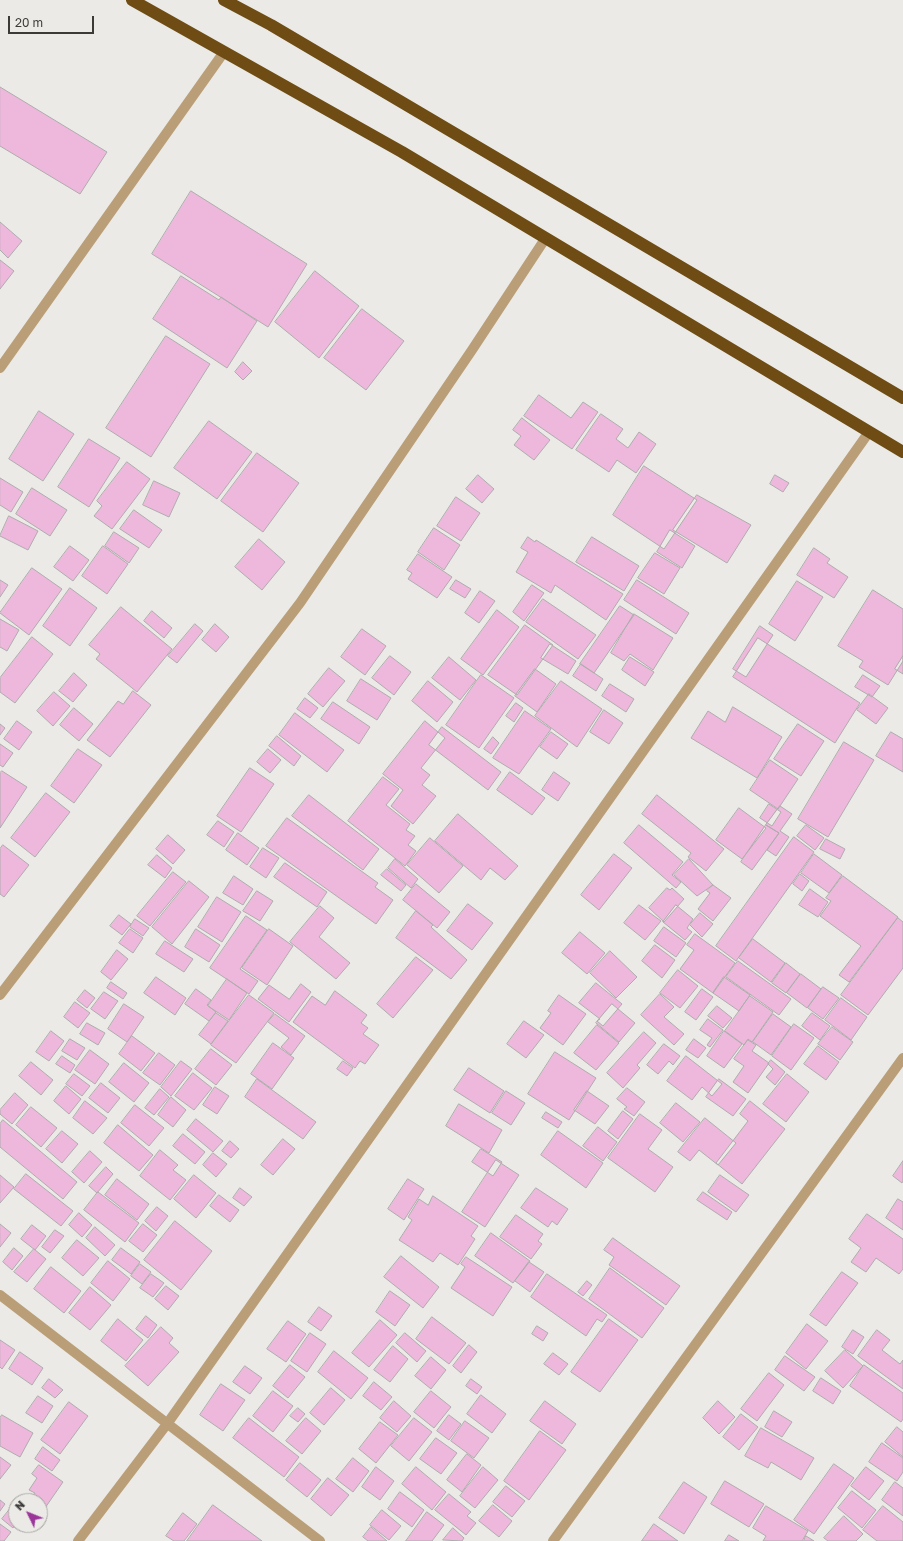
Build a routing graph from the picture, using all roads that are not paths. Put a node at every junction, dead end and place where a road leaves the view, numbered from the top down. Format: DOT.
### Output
graph roads {
  1 [pos="132,0"];
  2 [pos="224,0"];
  3 [pos="224,52"];
  4 [pos="545,238"];
  5 [pos="0,368"];
  6 [pos="903,398"];
  7 [pos="868,432"];
  8 [pos="903,452"];
  9 [pos="0,995"];
  10 [pos="903,1058"];
  11 [pos="0,1295"];
  12 [pos="167,1424"];
  13 [pos="78,1541"];
  14 [pos="320,1541"];
  15 [pos="552,1541"];
  1 -- 3 [label="highway"];
  2 -- 6 [label="highway"];
  3 -- 4 [label="highway"];
  3 -- 5 [label="street"];
  4 -- 7 [label="highway"];
  4 -- 9 [label="street"];
  7 -- 8 [label="highway"];
  7 -- 12 [label="street"];
  10 -- 15 [label="street"];
  11 -- 12 [label="street"];
  12 -- 13 [label="street"];
  12 -- 14 [label="street"];
}
